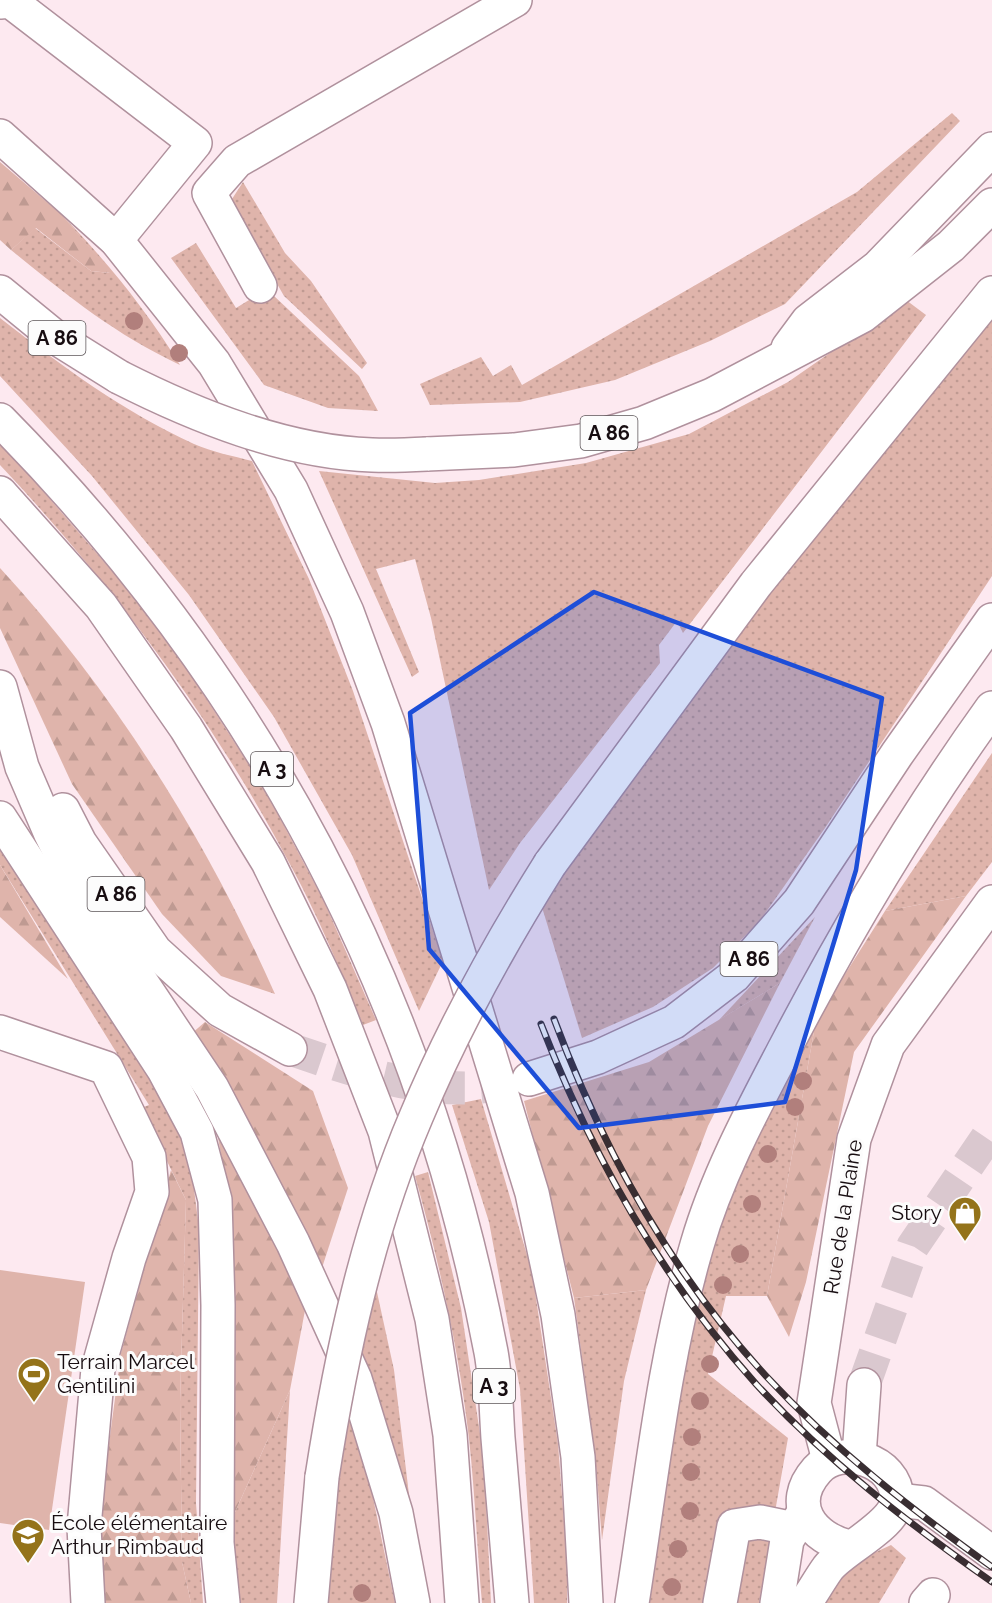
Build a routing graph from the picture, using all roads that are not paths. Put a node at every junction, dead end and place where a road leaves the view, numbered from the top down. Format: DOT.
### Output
graph roads {
  1 [pos="515,0"];
  2 [pos="0,2"];
  3 [pos="0,136"];
  4 [pos="992,149"];
  5 [pos="992,205"];
  6 [pos="116,240"];
  7 [pos="260,286"];
  8 [pos="0,292"];
  9 [pos="992,293"];
  10 [pos="778,361"];
  11 [pos="0,420"];
  12 [pos="0,493"];
  13 [pos="992,620"];
  14 [pos="0,688"];
  15 [pos="992,708"];
  16 [pos="0,818"];
  17 [pos="992,902"];
  18 [pos="0,1032"];
  19 [pos="290,1049"];
  20 [pos="530,1079"];
  21 [pos="864,1384"];
  22 [pos="844,1458"];
  23 [pos="897,1500"];
  24 [pos="799,1520"];
  25 [pos="849,1547"];
  26 [pos="992,1553"];
  27 [pos="88,1603"];
  28 [pos="223,1603"];
  29 [pos="311,1603"];
  30 [pos="413,1603"];
  31 [pos="462,1603"];
  32 [pos="512,1603"];
  33 [pos="586,1603"];
  34 [pos="632,1603"];
  35 [pos="720,1603"];
  36 [pos="777,1603"];
  37 [pos="806,1603"];
  1 -- 7 [label="main road"];
  2 -- 6 [label="main road"];
  3 -- 6 [label="main road"];
  4 -- 10 [label="main road"];
  5 -- 10 [label="main road, A 86"];
  6 -- 33 [label="main road"];
  8 -- 10 [label="main road, A 86, bridge"];
  9 -- 29 [label="main road, bridge"];
  11 -- 32 [label="main road, A 3"];
  12 -- 31 [label="main road, A 3"];
  13 -- 20 [label="main road, A 86"];
  14 -- 19 [label="main road, A 86"];
  14 -- 30 [label="main road"];
  15 -- 34 [label="main road"];
  16 -- 28 [label="main road"];
  17 -- 22 [label="main road, Rue de la Plaine"];
  18 -- 27 [label="main road"];
  21 -- 22 [label="main road"];
  22 -- 23 [label="main road"];
  22 -- 24 [label="main road"];
  23 -- 25 [label="main road"];
  23 -- 26 [label="main road"];
  24 -- 25 [label="main road"];
  24 -- 35 [label="main road"];
  24 -- 36 [label="main road"];
  25 -- 37 [label="main road"];
}
